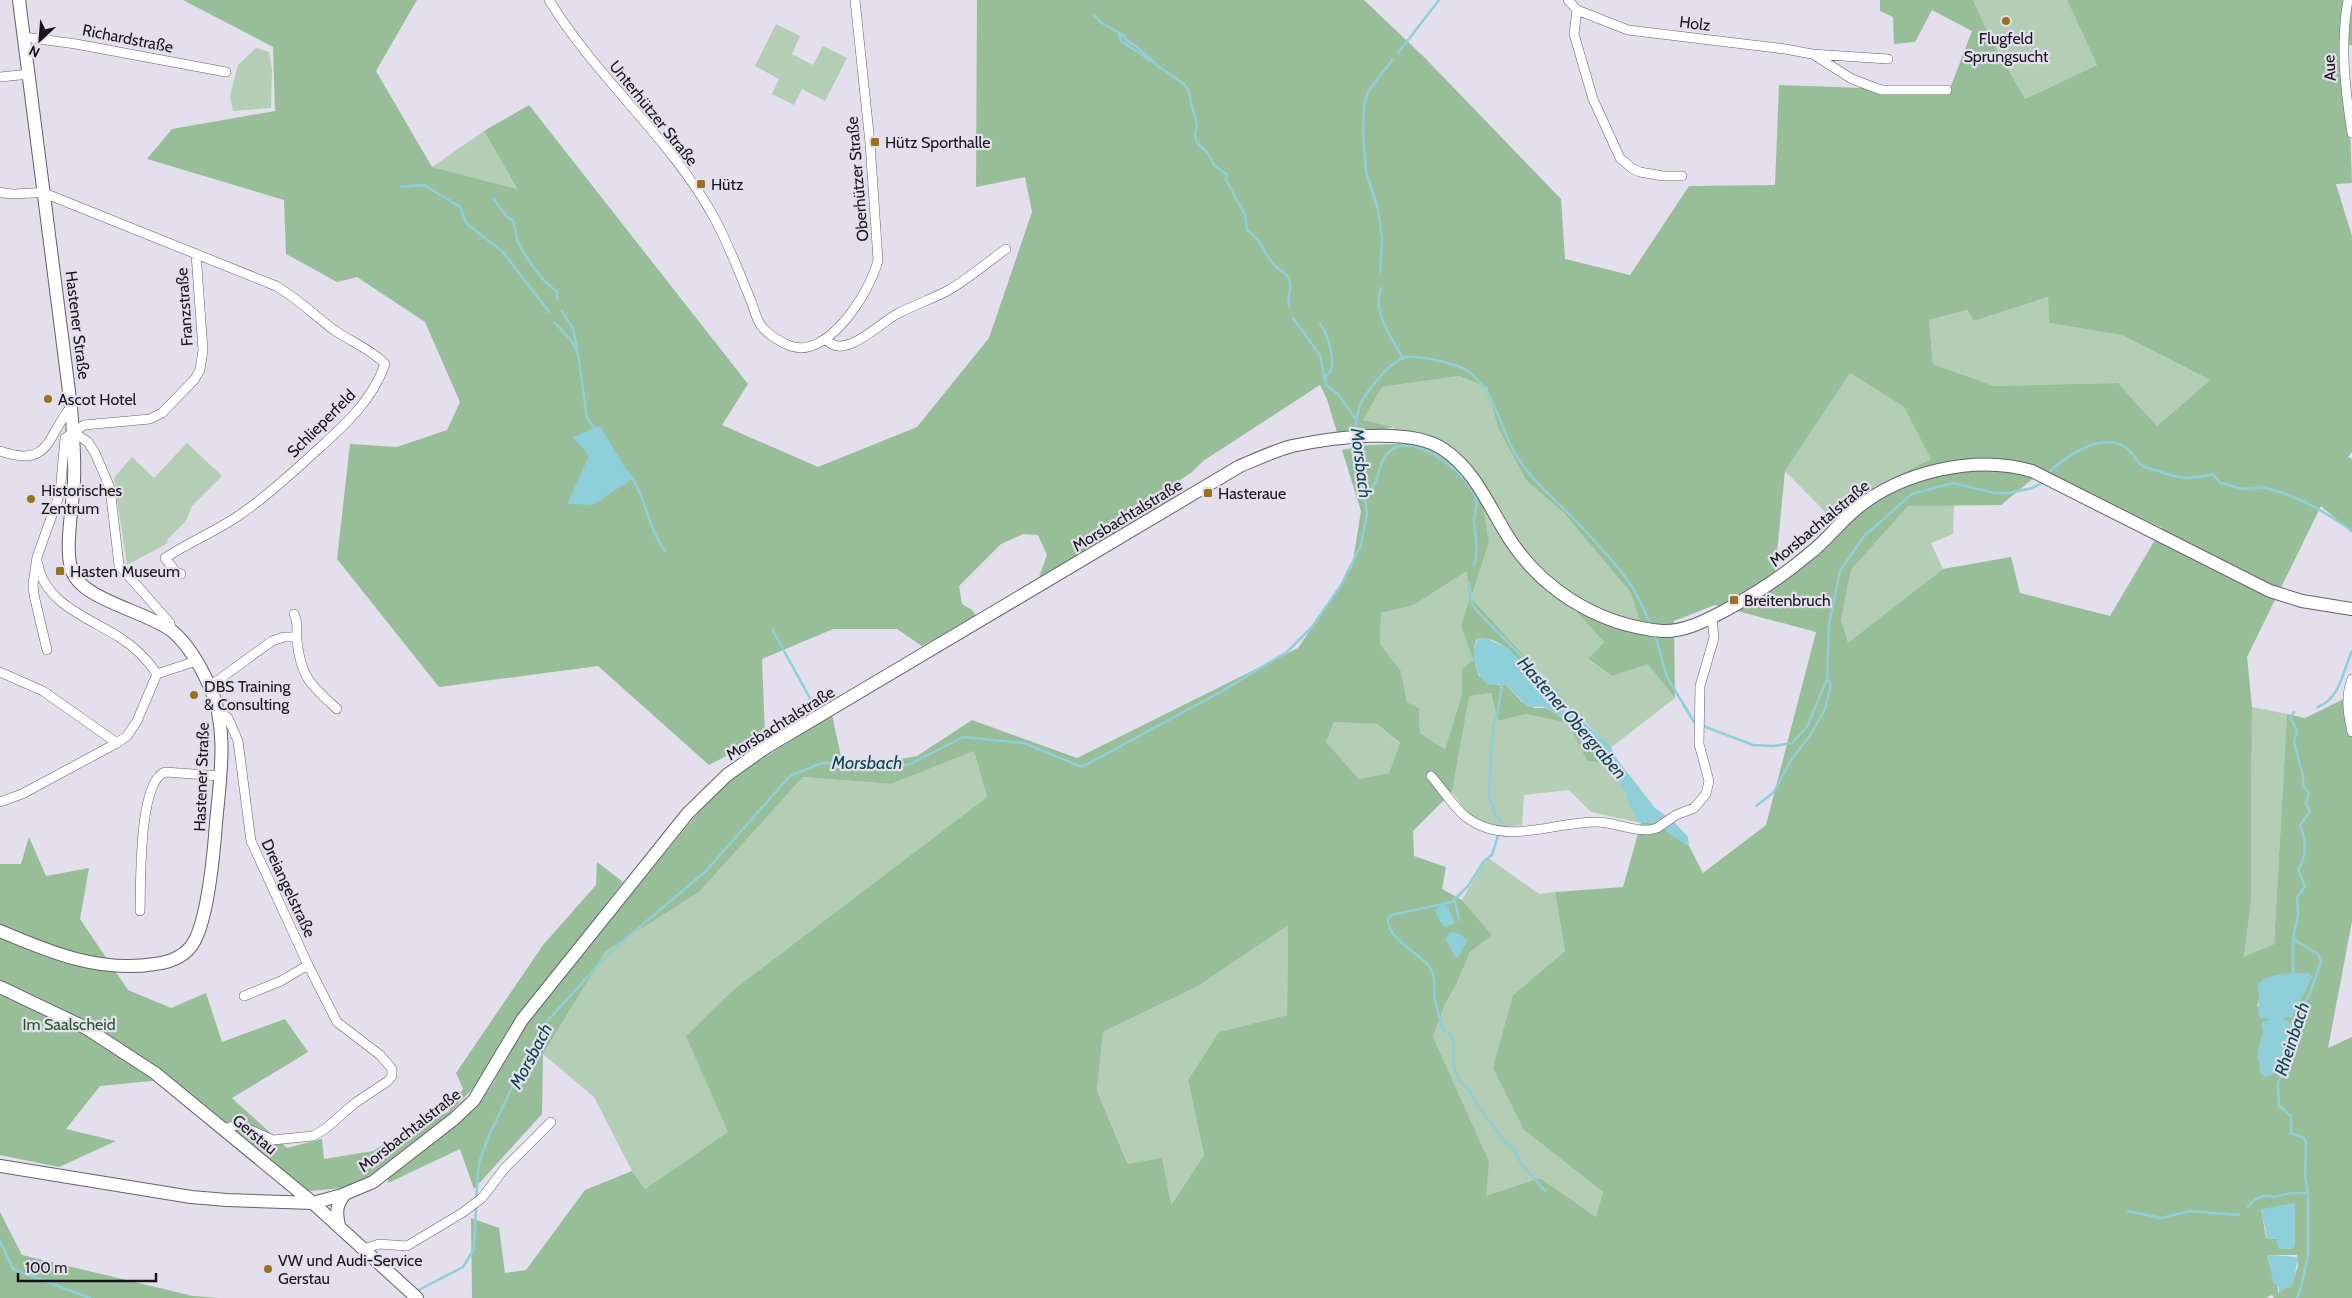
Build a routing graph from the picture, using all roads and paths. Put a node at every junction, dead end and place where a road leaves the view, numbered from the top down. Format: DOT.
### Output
graph roads {
  1 [pos="19,0"];
  2 [pos="549,0"];
  3 [pos="855,0"];
  4 [pos="1568,0"];
  5 [pos="2348,0"];
  6 [pos="1577,10"];
  7 [pos="24,37"];
  8 [pos="1812,54"];
  9 [pos="1888,59"];
  10 [pos="226,72"];
  11 [pos="29,74"];
  12 [pos="0,77"];
  13 [pos="1947,90"];
  14 [pos="2352,133"];
  15 [pos="1682,176"];
  16 [pos="0,192"];
  17 [pos="44,193"];
  18 [pos="1006,249"];
  19 [pos="196,254"];
  20 [pos="827,340"];
  21 [pos="71,406"];
  22 [pos="73,432"];
  23 [pos="0,451"];
  24 [pos="38,557"];
  25 [pos="181,574"];
  26 [pos="48,587"];
  27 [pos="34,592"];
  28 [pos="2352,609"];
  29 [pos="294,614"];
  30 [pos="1712,617"];
  31 [pos="170,630"];
  32 [pos="297,637"];
  33 [pos="47,650"];
  34 [pos="196,661"];
  35 [pos="0,672"];
  36 [pos="157,674"];
  37 [pos="2352,679"];
  38 [pos="210,686"];
  39 [pos="337,709"];
  40 [pos="219,710"];
  41 [pos="2352,732"];
  42 [pos="117,743"];
  43 [pos="220,776"];
  44 [pos="1430,776"];
  45 [pos="0,802"];
  46 [pos="140,911"];
  47 [pos="0,931"];
  48 [pos="308,965"];
  49 [pos="0,987"];
  50 [pos="244,996"];
  51 [pos="551,1122"];
  52 [pos="224,1129"];
  53 [pos="0,1166"];
  54 [pos="345,1194"];
  55 [pos="313,1203"];
  56 [pos="338,1226"];
  57 [pos="364,1249"];
  58 [pos="417,1298"];
  1 -- 7 [label="main road, Hastener Straße"];
  2 -- 20 [label="street, Unterhützer Straße"];
  3 -- 20 [label="street, Oberhützer Straße"];
  4 -- 6 [label="street, Holz"];
  5 -- 14 [label="street, Aue"];
  6 -- 8 [label="street, Holz"];
  6 -- 15 [label="street"];
  7 -- 10 [label="street, Richardstraße"];
  7 -- 11 [label="main road, Hastener Straße"];
  8 -- 9 [label="street, Holz"];
  8 -- 13 [label="street, Holz"];
  11 -- 12 [label="street"];
  11 -- 17 [label="main road, Hastener Straße"];
  16 -- 17 [label="street"];
  17 -- 19 [label="street, Franzstraße"];
  17 -- 21 [label="main road, Hastener Straße"];
  18 -- 20 [label="street"];
  19 -- 22 [label="street, Franzstraße"];
  19 -- 25 [label="street, Schlieperfeld"];
  21 -- 22 [label="main road, Hastener Straße"];
  21 -- 23 [label="street"];
  22 -- 24 [label="street"];
  22 -- 31 [label="street"];
  22 -- 31 [label="main road, Hastener Straße"];
  24 -- 26 [label="street"];
  24 -- 27 [label="street"];
  26 -- 27 [label="street"];
  26 -- 36 [label="street"];
  27 -- 33 [label="street"];
  28 -- 30 [label="main road, Morsbachtalstraße"];
  29 -- 32 [label="street"];
  30 -- 44 [label="street"];
  30 -- 54 [label="main road, Morsbachtalstraße"];
  31 -- 34 [label="main road, Hastener Straße"];
  32 -- 38 [label="street"];
  32 -- 39 [label="street"];
  34 -- 36 [label="street"];
  34 -- 38 [label="main road, Hastener Straße"];
  35 -- 42 [label="street"];
  36 -- 42 [label="street"];
  37 -- 41 [label="street"];
  38 -- 40 [label="main road, Hastener Straße"];
  40 -- 43 [label="main road, Hastener Straße"];
  40 -- 48 [label="street, Dreiangelstraße"];
  42 -- 45 [label="street"];
  43 -- 46 [label="street"];
  43 -- 47 [label="main road, Hastener Straße"];
  48 -- 50 [label="street"];
  48 -- 52 [label="street, Dreiangelstraße"];
  49 -- 52 [label="main road, Gerstau"];
  51 -- 57 [label="street"];
  52 -- 55 [label="main road, Gerstau"];
  53 -- 55 [label="main road, Morsbachtalstraße"];
  54 -- 55 [label="main road, Morsbachtalstraße"];
  54 -- 56 [label="main road"];
  55 -- 56 [label="main road, Gerstau"];
  56 -- 57 [label="main road, Gerstau"];
  57 -- 58 [label="main road, Gerstau"];
}
